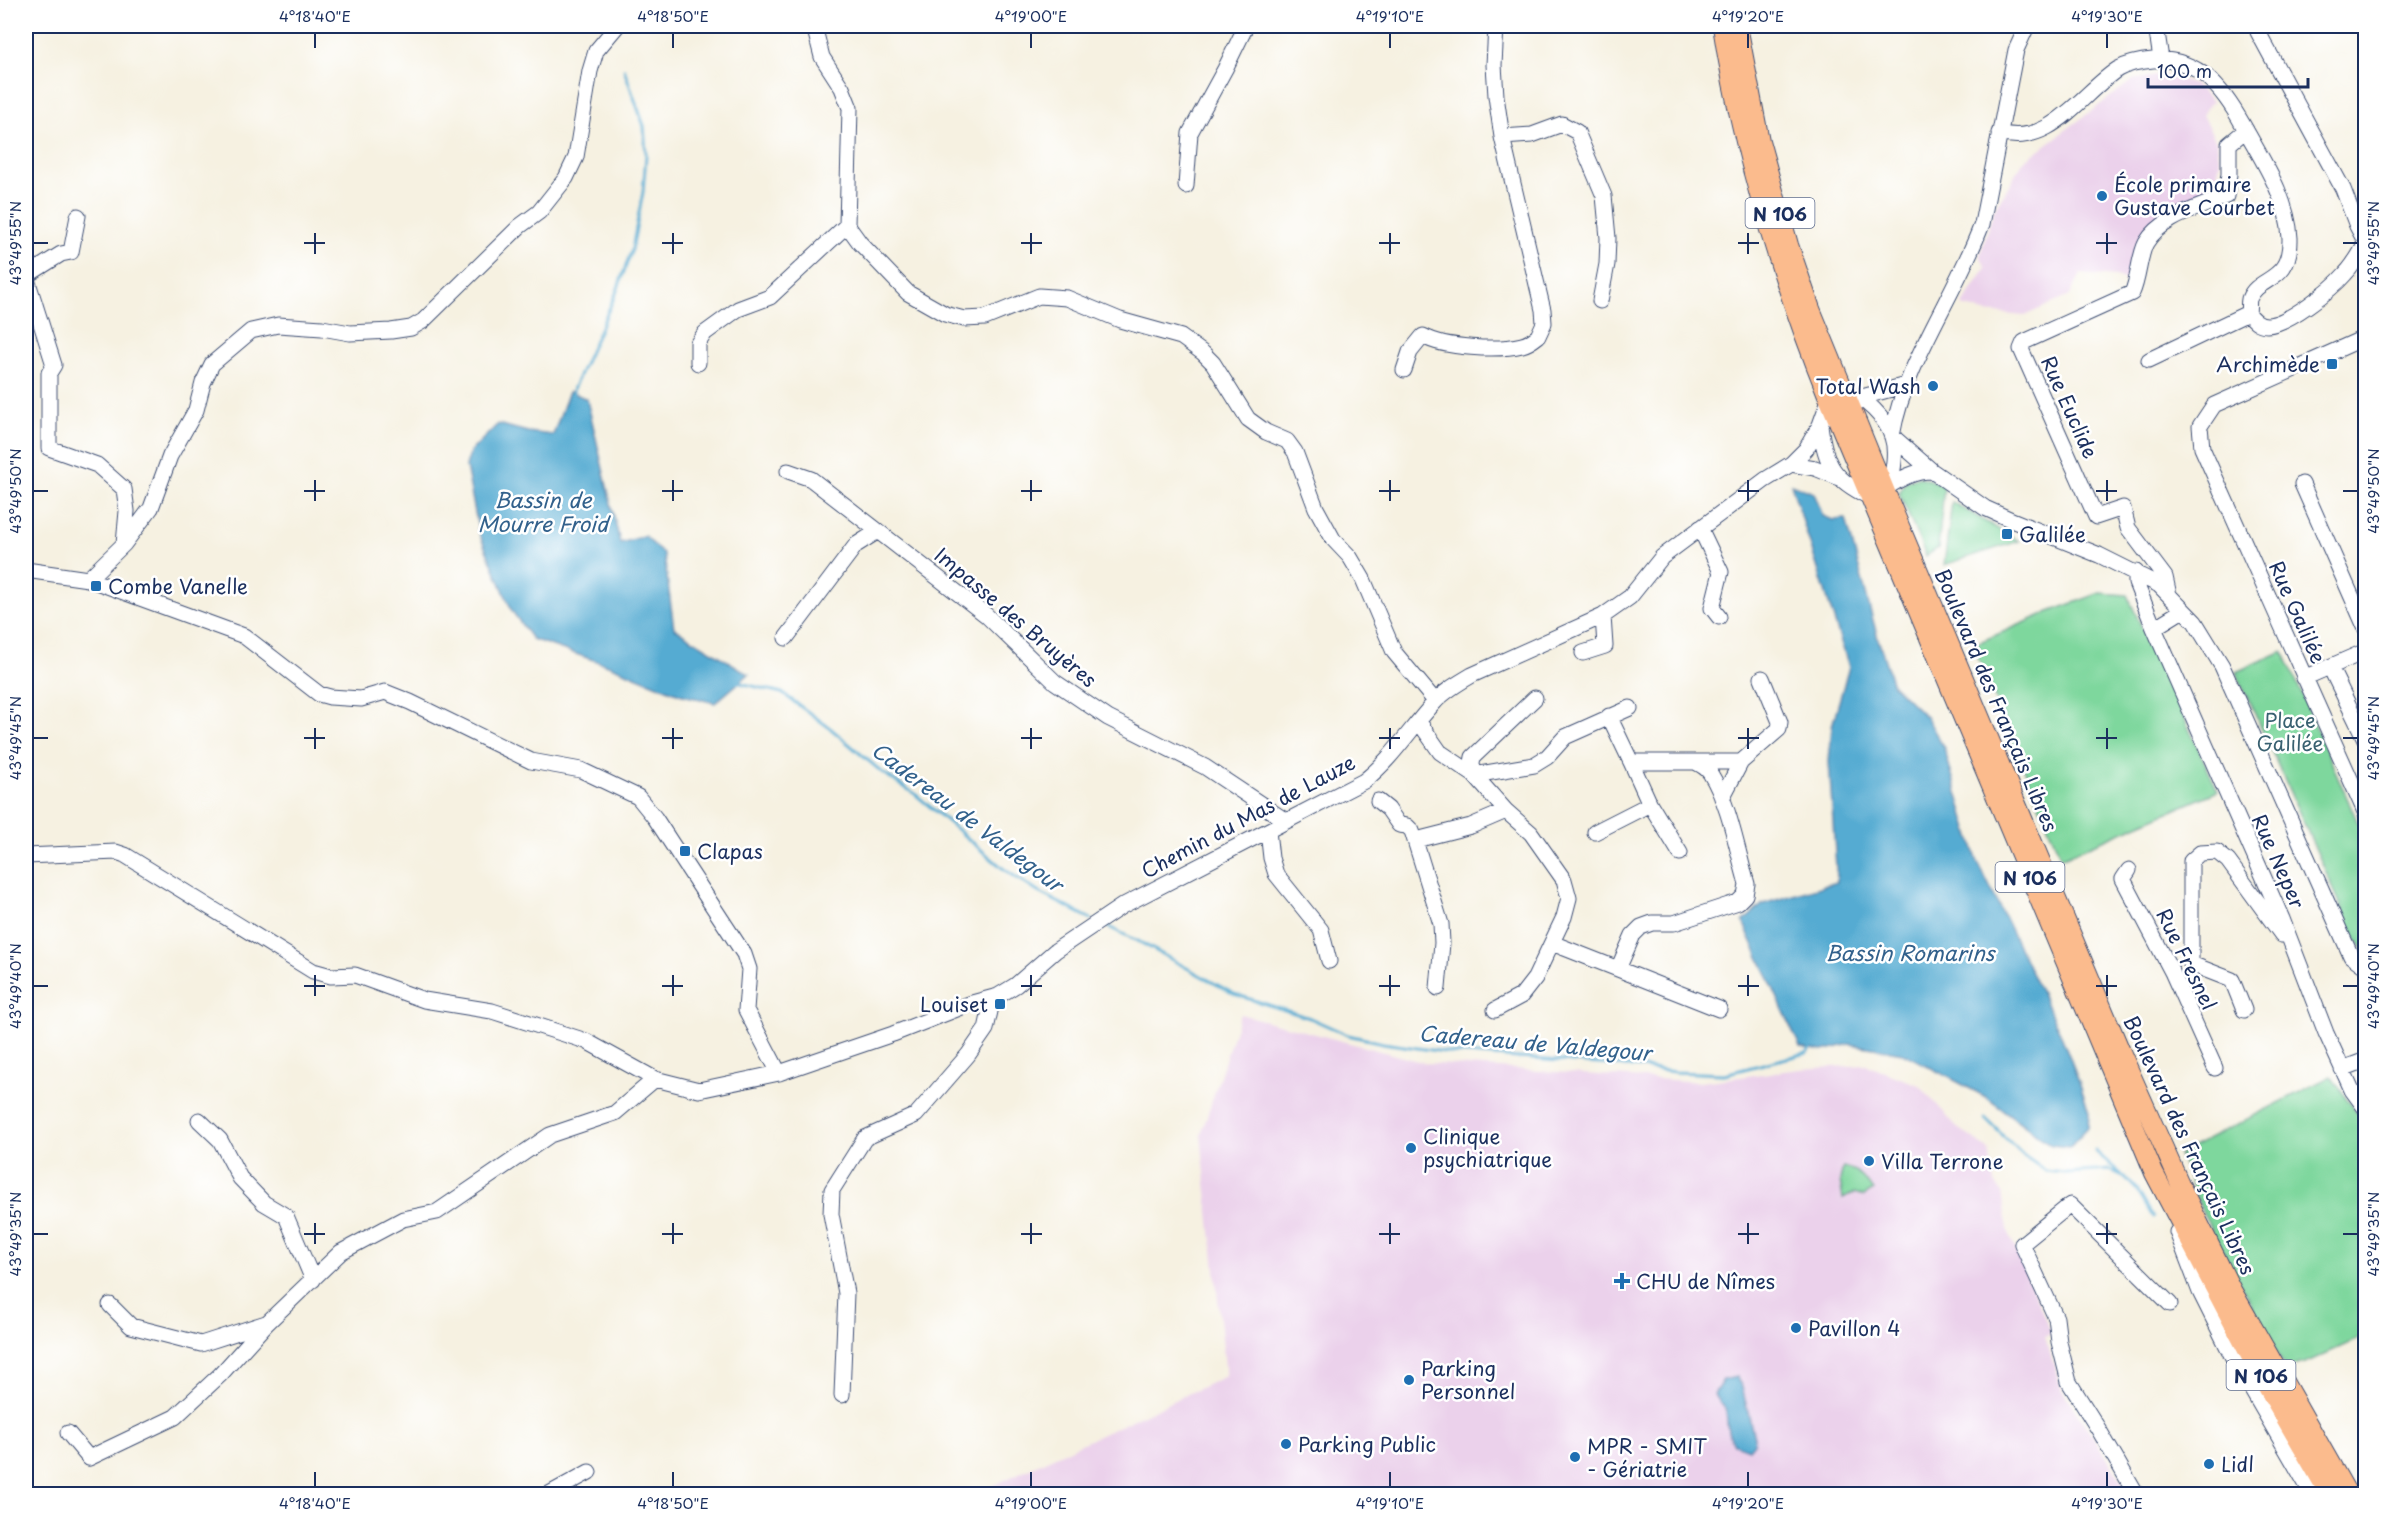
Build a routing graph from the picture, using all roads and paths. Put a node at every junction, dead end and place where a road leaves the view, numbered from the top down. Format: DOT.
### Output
graph roads {
  1 [pos="617,26"];
  2 [pos="814,26"];
  3 [pos="1246,26"];
  4 [pos="1497,26"];
  5 [pos="1722,26"];
  6 [pos="1738,26"];
  7 [pos="2027,26"];
  8 [pos="2156,26"];
  9 [pos="2259,26"];
  10 [pos="2161,59"];
  11 [pos="2246,130"];
  12 [pos="1999,133"];
  13 [pos="1502,137"];
  14 [pos="1185,186"];
  15 [pos="78,216"];
  16 [pos="847,225"];
  17 [pos="2366,243"];
  18 [pos="1600,301"];
  19 [pos="2248,313"];
  20 [pos="2366,337"];
  21 [pos="2149,360"];
  22 [pos="698,363"];
  23 [pos="1404,370"];
  24 [pos="1906,385"];
  25 [pos="1845,397"];
  26 [pos="1820,425"];
  27 [pos="1892,436"];
  28 [pos="1791,464"];
  29 [pos="788,471"];
  30 [pos="1932,471"];
  31 [pos="1837,477"];
  32 [pos="2302,484"];
  33 [pos="1882,490"];
  34 [pos="1700,528"];
  35 [pos="878,531"];
  36 [pos="124,544"];
  37 [pos="26,570"];
  38 [pos="2136,572"];
  39 [pos="88,579"];
  40 [pos="2169,595"];
  41 [pos="2183,610"];
  42 [pos="1603,616"];
  43 [pos="1719,617"];
  44 [pos="2154,628"];
  45 [pos="2366,629"];
  46 [pos="786,638"];
  47 [pos="2366,651"];
  48 [pos="1583,653"];
  49 [pos="2330,667"];
  50 [pos="1762,678"];
  51 [pos="2304,678"];
  52 [pos="1535,698"];
  53 [pos="1435,701"];
  54 [pos="1630,708"];
  55 [pos="1609,716"];
  56 [pos="1419,722"];
  57 [pos="2366,741"];
  58 [pos="1631,762"];
  59 [pos="1695,762"];
  60 [pos="1741,762"];
  61 [pos="1474,775"];
  62 [pos="1722,798"];
  63 [pos="1378,801"];
  64 [pos="1650,804"];
  65 [pos="1506,811"];
  66 [pos="2366,814"];
  67 [pos="1286,821"];
  68 [pos="1268,831"];
  69 [pos="1595,832"];
  70 [pos="1416,840"];
  71 [pos="1680,853"];
  72 [pos="26,856"];
  73 [pos="2129,870"];
  74 [pos="1552,943"];
  75 [pos="2293,950"];
  76 [pos="1329,961"];
  77 [pos="2191,964"];
  78 [pos="2366,967"];
  79 [pos="1618,969"];
  80 [pos="2172,972"];
  81 [pos="1438,988"];
  82 [pos="992,1002"];
  83 [pos="1719,1009"];
  84 [pos="1495,1010"];
  85 [pos="2244,1010"];
  86 [pos="2366,1060"];
  87 [pos="2215,1068"];
  88 [pos="2342,1069"];
  89 [pos="779,1072"];
  90 [pos="656,1079"];
  91 [pos="2366,1109"];
  92 [pos="200,1120"];
  93 [pos="2154,1173"];
  94 [pos="313,1280"];
  95 [pos="2170,1304"];
  96 [pos="110,1305"];
  97 [pos="267,1323"];
  98 [pos="842,1395"];
  99 [pos="69,1433"];
  100 [pos="589,1472"];
  101 [pos="549,1494"];
  102 [pos="2136,1494"];
  103 [pos="2312,1494"];
  104 [pos="2329,1494"];
  105 [pos="2348,1494"];
  1 -- 36 [label="street"];
  2 -- 16 [label="street"];
  3 -- 14 [label="street"];
  4 -- 13 [label="street"];
  5 -- 25 [label="main road, Boulevard des Français Libres / N 106"];
  6 -- 25 [label="main road, Boulevard des Français Libres / N 106"];
  7 -- 12 [label="street"];
  8 -- 10 [label="street"];
  9 -- 17 [label="street"];
  10 -- 11 [label="street"];
  10 -- 12 [label="street"];
  11 -- 19 [label="street"];
  11 -- 40 [label="street, Rue Euclide"];
  12 -- 24 [label="street"];
  13 -- 18 [label="street"];
  13 -- 23 [label="street"];
  15 -- 36 [label="street"];
  16 -- 22 [label="street"];
  16 -- 53 [label="street"];
  17 -- 19 [label="street"];
  19 -- 21 [label="street"];
  20 -- 51 [label="street, Rue Galilée"];
  24 -- 25 [label="street"];
  24 -- 27 [label="street"];
  25 -- 26 [label="street, Chemin du Mas de Lauze"];
  25 -- 27 [label="street"];
  25 -- 33 [label="main road, Boulevard des Français Libres / N 106"];
  26 -- 28 [label="street, Chemin du Mas de Lauze"];
  26 -- 31 [label="street"];
  27 -- 30 [label="street"];
  27 -- 33 [label="street"];
  28 -- 31 [label="street"];
  28 -- 34 [label="street, Chemin du Mas de Lauze"];
  29 -- 35 [label="street, Impasse des Bruyères"];
  30 -- 33 [label="street"];
  30 -- 38 [label="street"];
  31 -- 33 [label="street"];
  32 -- 45 [label="street"];
  33 -- 93 [label="main road, Boulevard des Français Libres / N 106"];
  33 -- 105 [label="main road, Boulevard des Français Libres / N 106"];
  34 -- 42 [label="street, Chemin du Mas de Lauze"];
  34 -- 43 [label="street"];
  35 -- 46 [label="street"];
  35 -- 67 [label="street, Impasse des Bruyères"];
  36 -- 39 [label="street"];
  37 -- 39 [label="street"];
  38 -- 40 [label="street"];
  38 -- 44 [label="street, Rue Neper"];
  39 -- 89 [label="street"];
  40 -- 41 [label="street"];
  41 -- 44 [label="street"];
  41 -- 78 [label="street"];
  42 -- 48 [label="street"];
  42 -- 53 [label="street, Chemin du Mas de Lauze"];
  44 -- 75 [label="street, Rue Neper"];
  47 -- 49 [label="street"];
  49 -- 51 [label="street"];
  49 -- 57 [label="street"];
  50 -- 60 [label="street"];
  51 -- 66 [label="street, Rue Galilée"];
  52 -- 61 [label="street"];
  53 -- 56 [label="street, Chemin du Mas de Lauze"];
  54 -- 55 [label="street"];
  55 -- 58 [label="street"];
  55 -- 61 [label="street"];
  56 -- 61 [label="street"];
  56 -- 67 [label="street, Chemin du Mas de Lauze"];
  58 -- 59 [label="street"];
  58 -- 64 [label="street"];
  59 -- 60 [label="street"];
  59 -- 62 [label="street"];
  60 -- 62 [label="street"];
  61 -- 65 [label="street"];
  62 -- 79 [label="street"];
  63 -- 70 [label="street"];
  64 -- 69 [label="street"];
  64 -- 71 [label="street"];
  65 -- 70 [label="street"];
  65 -- 74 [label="street"];
  67 -- 68 [label="street, Chemin du Mas de Lauze"];
  68 -- 76 [label="street"];
  68 -- 82 [label="street, Chemin du Mas de Lauze"];
  70 -- 81 [label="street"];
  72 -- 90 [label="street, Chemin du Mas de Lauze"];
  73 -- 80 [label="street, Rue Fresnel"];
  74 -- 79 [label="street"];
  74 -- 84 [label="street"];
  75 -- 77 [label="street"];
  75 -- 88 [label="street, Rue Neper"];
  77 -- 80 [label="street"];
  77 -- 85 [label="street"];
  79 -- 83 [label="street"];
  80 -- 87 [label="street, Rue Fresnel"];
  82 -- 89 [label="street, Chemin du Mas de Lauze"];
  82 -- 98 [label="street"];
  86 -- 88 [label="street"];
  88 -- 91 [label="street, Rue Neper"];
  89 -- 90 [label="street, Chemin du Mas de Lauze"];
  90 -- 94 [label="street"];
  92 -- 94 [label="street"];
  93 -- 103 [label="street"];
  93 -- 104 [label="main road, Boulevard des Français Libres / N 106"];
  94 -- 97 [label="street"];
  95 -- 102 [label="street"];
  96 -- 97 [label="street"];
  97 -- 99 [label="street"];
  100 -- 101 [label="street"];
}
